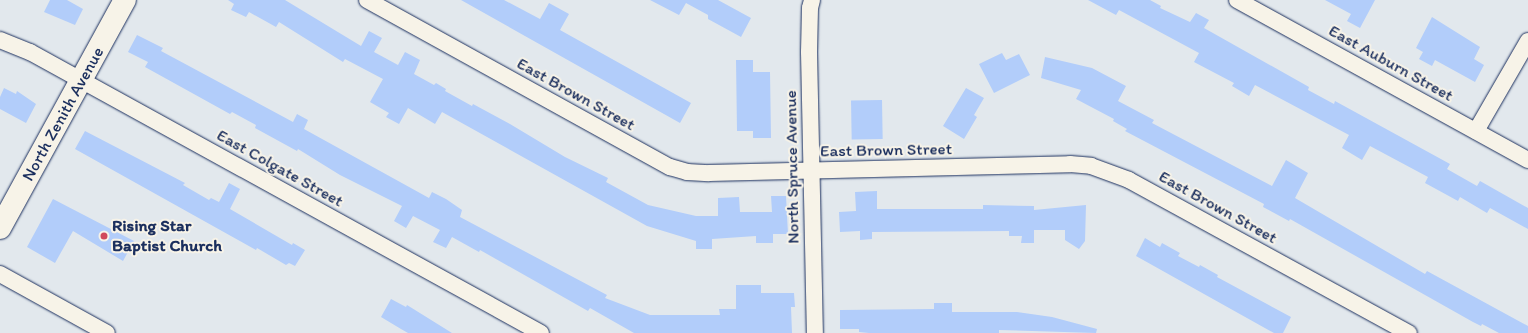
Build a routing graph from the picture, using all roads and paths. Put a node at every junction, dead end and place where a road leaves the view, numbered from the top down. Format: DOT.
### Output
graph roads {
  1 [pos="125,0"];
  2 [pos="367,0"];
  3 [pos="1237,0"];
  4 [pos="808,2"];
  5 [pos="0,40"];
  6 [pos="1528,41"];
  7 [pos="81,80"];
  8 [pos="1476,131"];
  9 [pos="1528,160"];
  10 [pos="812,171"];
  11 [pos="0,228"];
  12 [pos="0,274"];
  13 [pos="108,333"];
  14 [pos="541,333"];
  15 [pos="815,333"];
  16 [pos="1409,333"];
  1 -- 7 [label="street, North Zenith Avenue"];
  2 -- 10 [label="street, East Brown Street"];
  3 -- 8 [label="street, East Auburn Street"];
  4 -- 10 [label="street, North Spruce Avenue"];
  5 -- 7 [label="street, East Colgate Street"];
  6 -- 8 [label="street"];
  7 -- 11 [label="street, North Zenith Avenue"];
  7 -- 14 [label="street, East Colgate Street"];
  8 -- 9 [label="street, East Auburn Street"];
  10 -- 15 [label="street, North Spruce Avenue"];
  10 -- 16 [label="street, East Brown Street"];
  12 -- 13 [label="street"];
}
